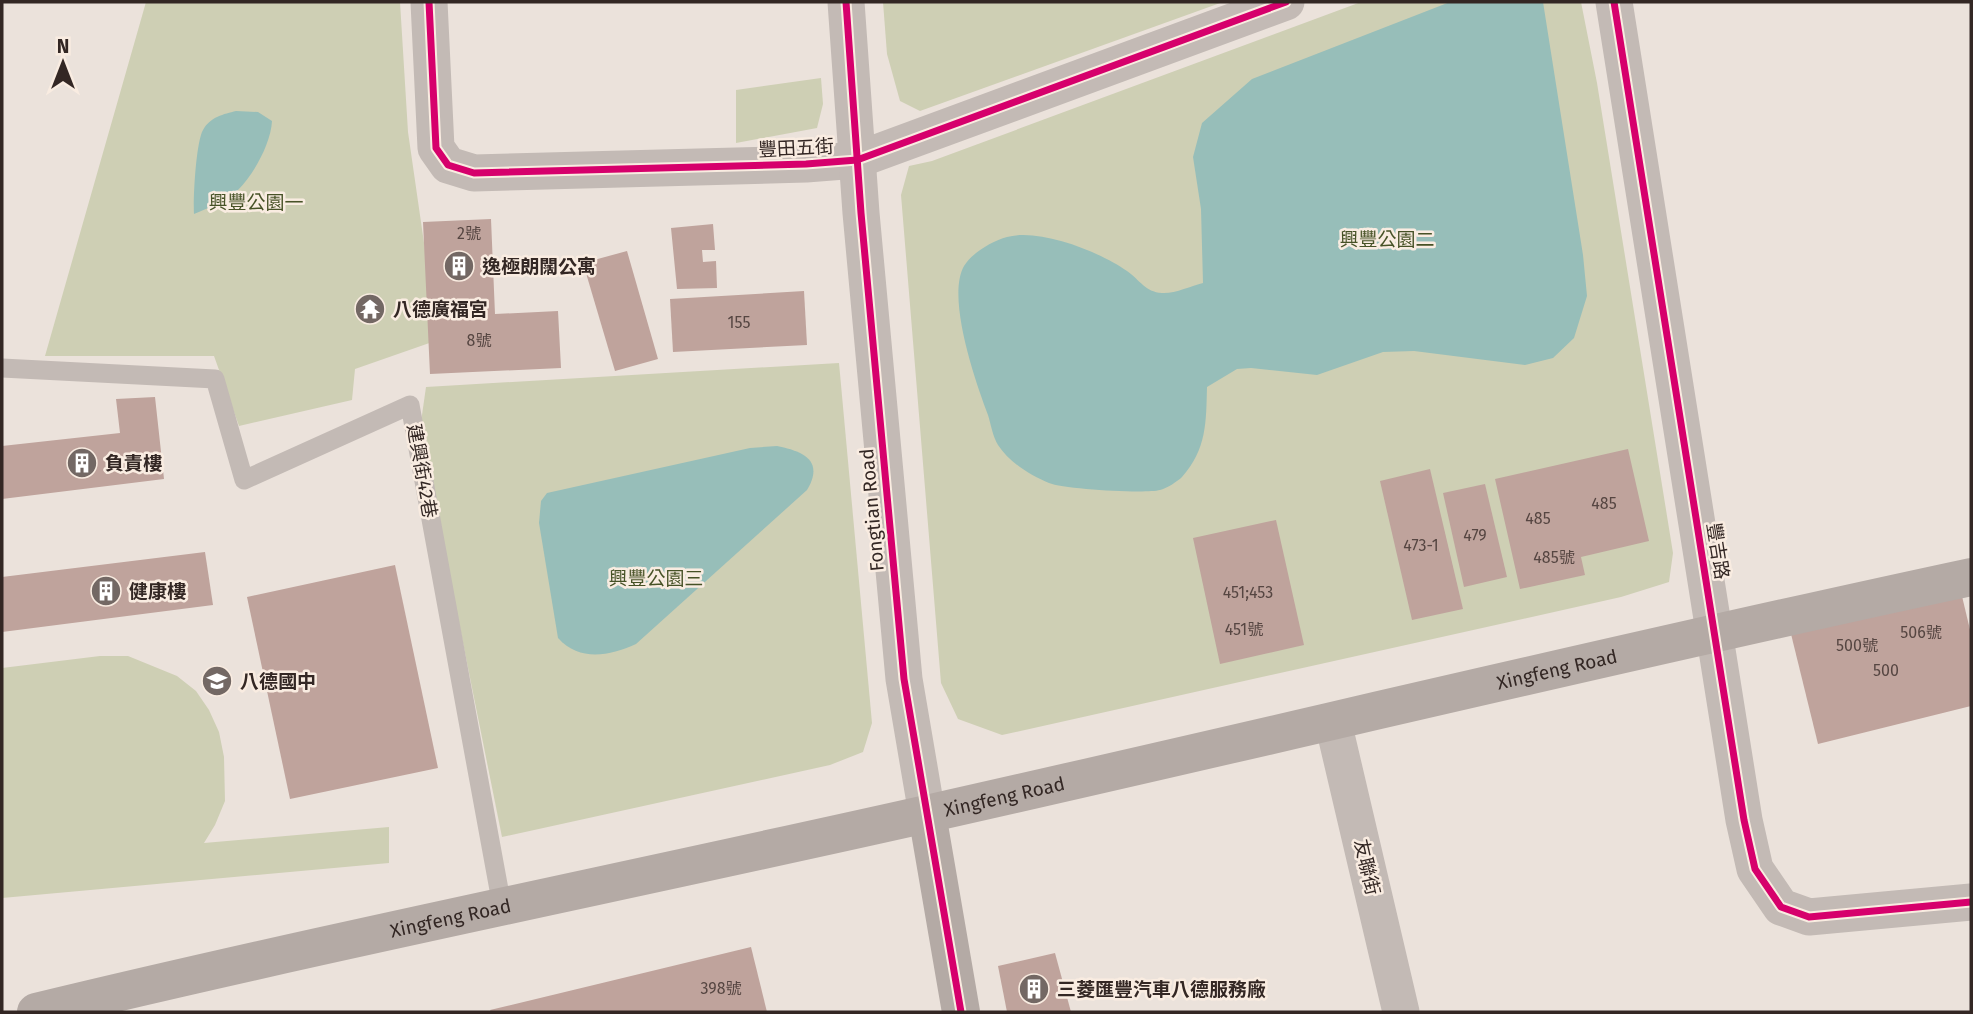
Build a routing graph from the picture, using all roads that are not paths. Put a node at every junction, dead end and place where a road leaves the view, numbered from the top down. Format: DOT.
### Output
graph roads {
  1 [pos="429,2"];
  2 [pos="846,2"];
  3 [pos="1286,2"];
  4 [pos="1614,2"];
  5 [pos="857,160"];
  6 [pos="2,368"];
  7 [pos="1971,577"];
  8 [pos="1714,632"];
  9 [pos="1333,722"];
  10 [pos="927,814"];
  11 [pos="1971,902"];
  12 [pos="502,906"];
  13 [pos="36,1012"];
  14 [pos="961,1012"];
  15 [pos="1401,1012"];
  1 -- 5 [label="street, 豐田五街"];
  2 -- 5 [label="street, Fongtian Road"];
  3 -- 5 [label="street, 豐田五街"];
  4 -- 8 [label="street, 豐吉路"];
  5 -- 10 [label="street, Fongtian Road"];
  6 -- 12 [label="lane, 建興街42巷"];
  7 -- 8 [label="main road, Xingfeng Road"];
  8 -- 9 [label="main road, Xingfeng Road"];
  8 -- 11 [label="street, 豐吉路"];
  9 -- 10 [label="main road, Xingfeng Road"];
  9 -- 15 [label="street, 友聯街"];
  10 -- 12 [label="main road, Xingfeng Road"];
  10 -- 14 [label="main road, Fongtian Road"];
  12 -- 13 [label="main road, Xingfeng Road"];
}
